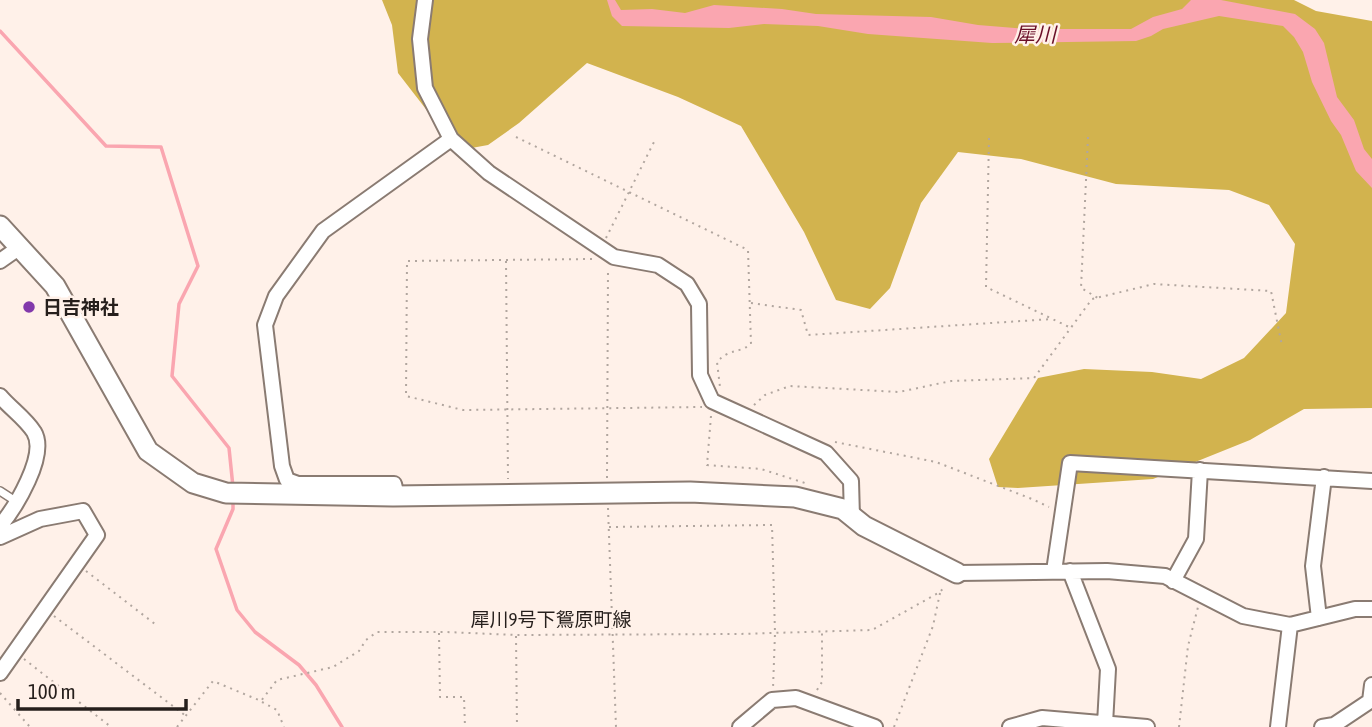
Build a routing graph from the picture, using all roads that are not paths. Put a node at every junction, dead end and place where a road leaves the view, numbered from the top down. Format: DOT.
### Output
graph roads {
  1 [pos="425,0"];
  2 [pos="451,139"];
  3 [pos="0,226"];
  4 [pos="20,247"];
  5 [pos="0,261"];
  6 [pos="0,396"];
  7 [pos="1200,471"];
  8 [pos="1324,477"];
  9 [pos="1372,481"];
  10 [pos="0,491"];
  11 [pos="395,496"];
  12 [pos="17,502"];
  13 [pos="852,517"];
  14 [pos="0,526"];
  15 [pos="0,537"];
  16 [pos="1054,571"];
  17 [pos="1070,571"];
  18 [pos="957,573"];
  19 [pos="1173,581"];
  20 [pos="1372,609"];
  21 [pos="1319,618"];
  22 [pos="1290,625"];
  23 [pos="0,673"];
  24 [pos="1372,685"];
  25 [pos="1105,724"];
  26 [pos="740,727"];
  27 [pos="875,727"];
  28 [pos="1010,727"];
  29 [pos="1147,727"];
  30 [pos="1278,727"];
  31 [pos="1322,727"];
  1 -- 2 [label="street"];
  2 -- 11 [label="street"];
  2 -- 13 [label="street"];
  3 -- 4 [label="street"];
  4 -- 5 [label="street"];
  4 -- 11 [label="street"];
  6 -- 12 [label="street"];
  7 -- 8 [label="street"];
  7 -- 16 [label="street"];
  7 -- 19 [label="street"];
  8 -- 9 [label="street"];
  8 -- 21 [label="street"];
  10 -- 12 [label="lane"];
  11 -- 13 [label="street"];
  12 -- 14 [label="street"];
  13 -- 18 [label="street"];
  15 -- 23 [label="street"];
  16 -- 17 [label="street"];
  16 -- 18 [label="street"];
  17 -- 19 [label="street"];
  17 -- 25 [label="street"];
  19 -- 22 [label="street"];
  20 -- 21 [label="street"];
  21 -- 22 [label="street"];
  22 -- 30 [label="street"];
  24 -- 31 [label="street"];
  25 -- 28 [label="street"];
  25 -- 29 [label="street"];
  26 -- 27 [label="street"];
}
